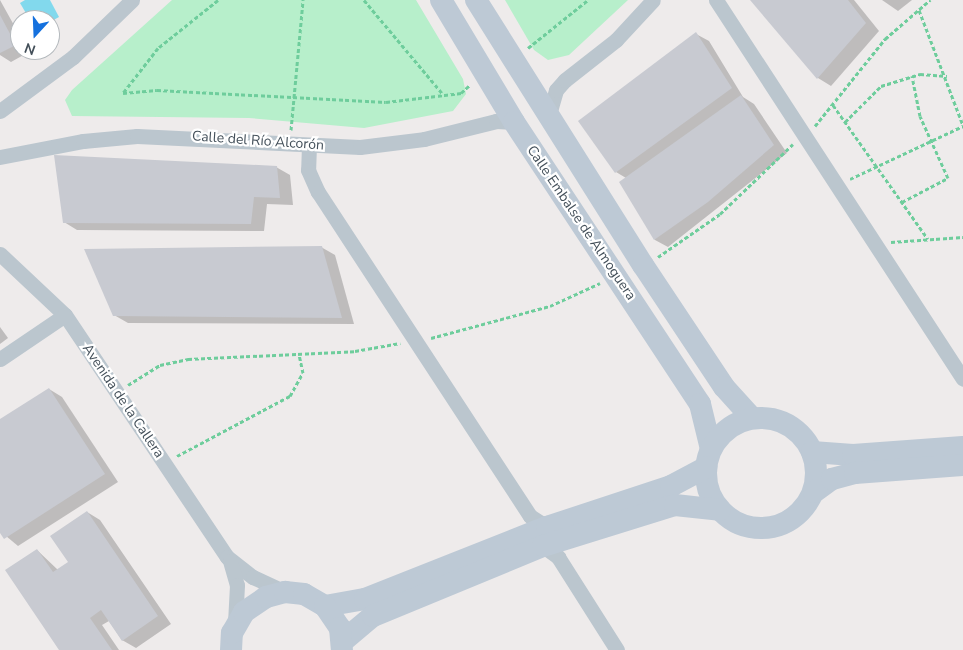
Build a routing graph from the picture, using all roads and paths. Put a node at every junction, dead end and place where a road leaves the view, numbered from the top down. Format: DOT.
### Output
graph roads {
  1 [pos="132,0"];
  2 [pos="218,0"];
  3 [pos="303,0"];
  4 [pos="364,0"];
  5 [pos="441,0"];
  6 [pos="476,0"];
  7 [pos="588,0"];
  8 [pos="653,0"];
  9 [pos="716,0"];
  10 [pos="930,0"];
  11 [pos="919,10"];
  12 [pos="511,58"];
  13 [pos="485,74"];
  14 [pos="912,76"];
  15 [pos="947,76"];
  16 [pos="442,94"];
  17 [pos="295,98"];
  18 [pos="833,105"];
  19 [pos="0,110"];
  20 [pos="548,118"];
  21 [pos="514,122"];
  22 [pos="845,122"];
  23 [pos="963,125"];
  24 [pos="804,136"];
  25 [pos="930,141"];
  26 [pos="289,143"];
  27 [pos="309,144"];
  28 [pos="0,158"];
  29 [pos="875,166"];
  30 [pos="838,185"];
  31 [pos="902,202"];
  32 [pos="963,237"];
  33 [pos="928,239"];
  34 [pos="877,242"];
  35 [pos="0,254"];
  36 [pos="643,265"];
  37 [pos="616,276"];
  38 [pos="65,315"];
  39 [pos="418,340"];
  40 [pos="299,354"];
  41 [pos="0,359"];
  42 [pos="963,379"];
  43 [pos="117,392"];
  44 [pos="752,418"];
  45 [pos="963,447"];
  46 [pos="812,452"];
  47 [pos="177,456"];
  48 [pos="708,458"];
  49 [pos="963,465"];
  50 [pos="814,492"];
  51 [pos="720,510"];
  52 [pos="545,536"];
  53 [pos="230,561"];
  54 [pos="285,592"];
  55 [pos="325,606"];
  56 [pos="235,624"];
  57 [pos="343,646"];
  58 [pos="231,650"];
  59 [pos="617,650"];
  1 -- 19 [label="street"];
  2 -- 17 [label="path"];
  3 -- 17 [label="path"];
  4 -- 16 [label="path"];
  5 -- 13 [label="main road, Calle Embalse de Almoguera"];
  6 -- 12 [label="main road, Calle Embalse de Almoguera"];
  7 -- 12 [label="path"];
  8 -- 20 [label="street"];
  9 -- 24 [label="street"];
  10 -- 11 [label="path"];
  11 -- 15 [label="path"];
  11 -- 18 [label="path"];
  12 -- 20 [label="main road, Calle Embalse de Almoguera"];
  13 -- 16 [label="path"];
  13 -- 21 [label="main road, Calle Embalse de Almoguera"];
  14 -- 15 [label="path"];
  14 -- 22 [label="path"];
  14 -- 25 [label="path"];
  15 -- 23 [label="path"];
  16 -- 17 [label="path"];
  17 -- 26 [label="path"];
  18 -- 22 [label="path"];
  18 -- 24 [label="path"];
  20 -- 36 [label="main road, Calle Embalse de Almoguera"];
  21 -- 27 [label="street, Calle del Río Alcorón"];
  21 -- 37 [label="main road, Calle Embalse de Almoguera"];
  22 -- 29 [label="path"];
  23 -- 25 [label="path"];
  24 -- 30 [label="street"];
  24 -- 36 [label="path"];
  25 -- 29 [label="path"];
  25 -- 31 [label="path"];
  26 -- 27 [label="street, Calle del Río Alcorón"];
  26 -- 28 [label="street, Calle del Río Alcorón"];
  27 -- 39 [label="street"];
  29 -- 30 [label="path"];
  29 -- 31 [label="path"];
  30 -- 34 [label="street"];
  31 -- 33 [label="path"];
  32 -- 33 [label="path"];
  33 -- 34 [label="path"];
  34 -- 42 [label="street"];
  35 -- 38 [label="street, Avenida de la Callera"];
  36 -- 44 [label="main road, Calle Embalse de Almoguera"];
  37 -- 39 [label="path"];
  37 -- 48 [label="main road, Calle Embalse de Almoguera"];
  38 -- 41 [label="street"];
  38 -- 43 [label="street, Avenida de la Callera"];
  39 -- 40 [label="path"];
  39 -- 52 [label="street"];
  40 -- 43 [label="path"];
  40 -- 47 [label="path"];
  43 -- 53 [label="street, Avenida de la Callera"];
  44 -- 46 [label="main road"];
  44 -- 48 [label="main road"];
  45 -- 46 [label="main road"];
  46 -- 50 [label="main road"];
  48 -- 51 [label="main road"];
  48 -- 52 [label="main road"];
  49 -- 50 [label="main road"];
  50 -- 51 [label="main road"];
  51 -- 52 [label="main road"];
  52 -- 55 [label="main road"];
  52 -- 57 [label="main road"];
  52 -- 59 [label="street"];
  53 -- 54 [label="street, Avenida de la Callera"];
  53 -- 56 [label="street, Avenida de la Callera"];
  54 -- 55 [label="main road"];
  54 -- 56 [label="main road"];
  55 -- 57 [label="main road"];
  56 -- 58 [label="main road"];
}
